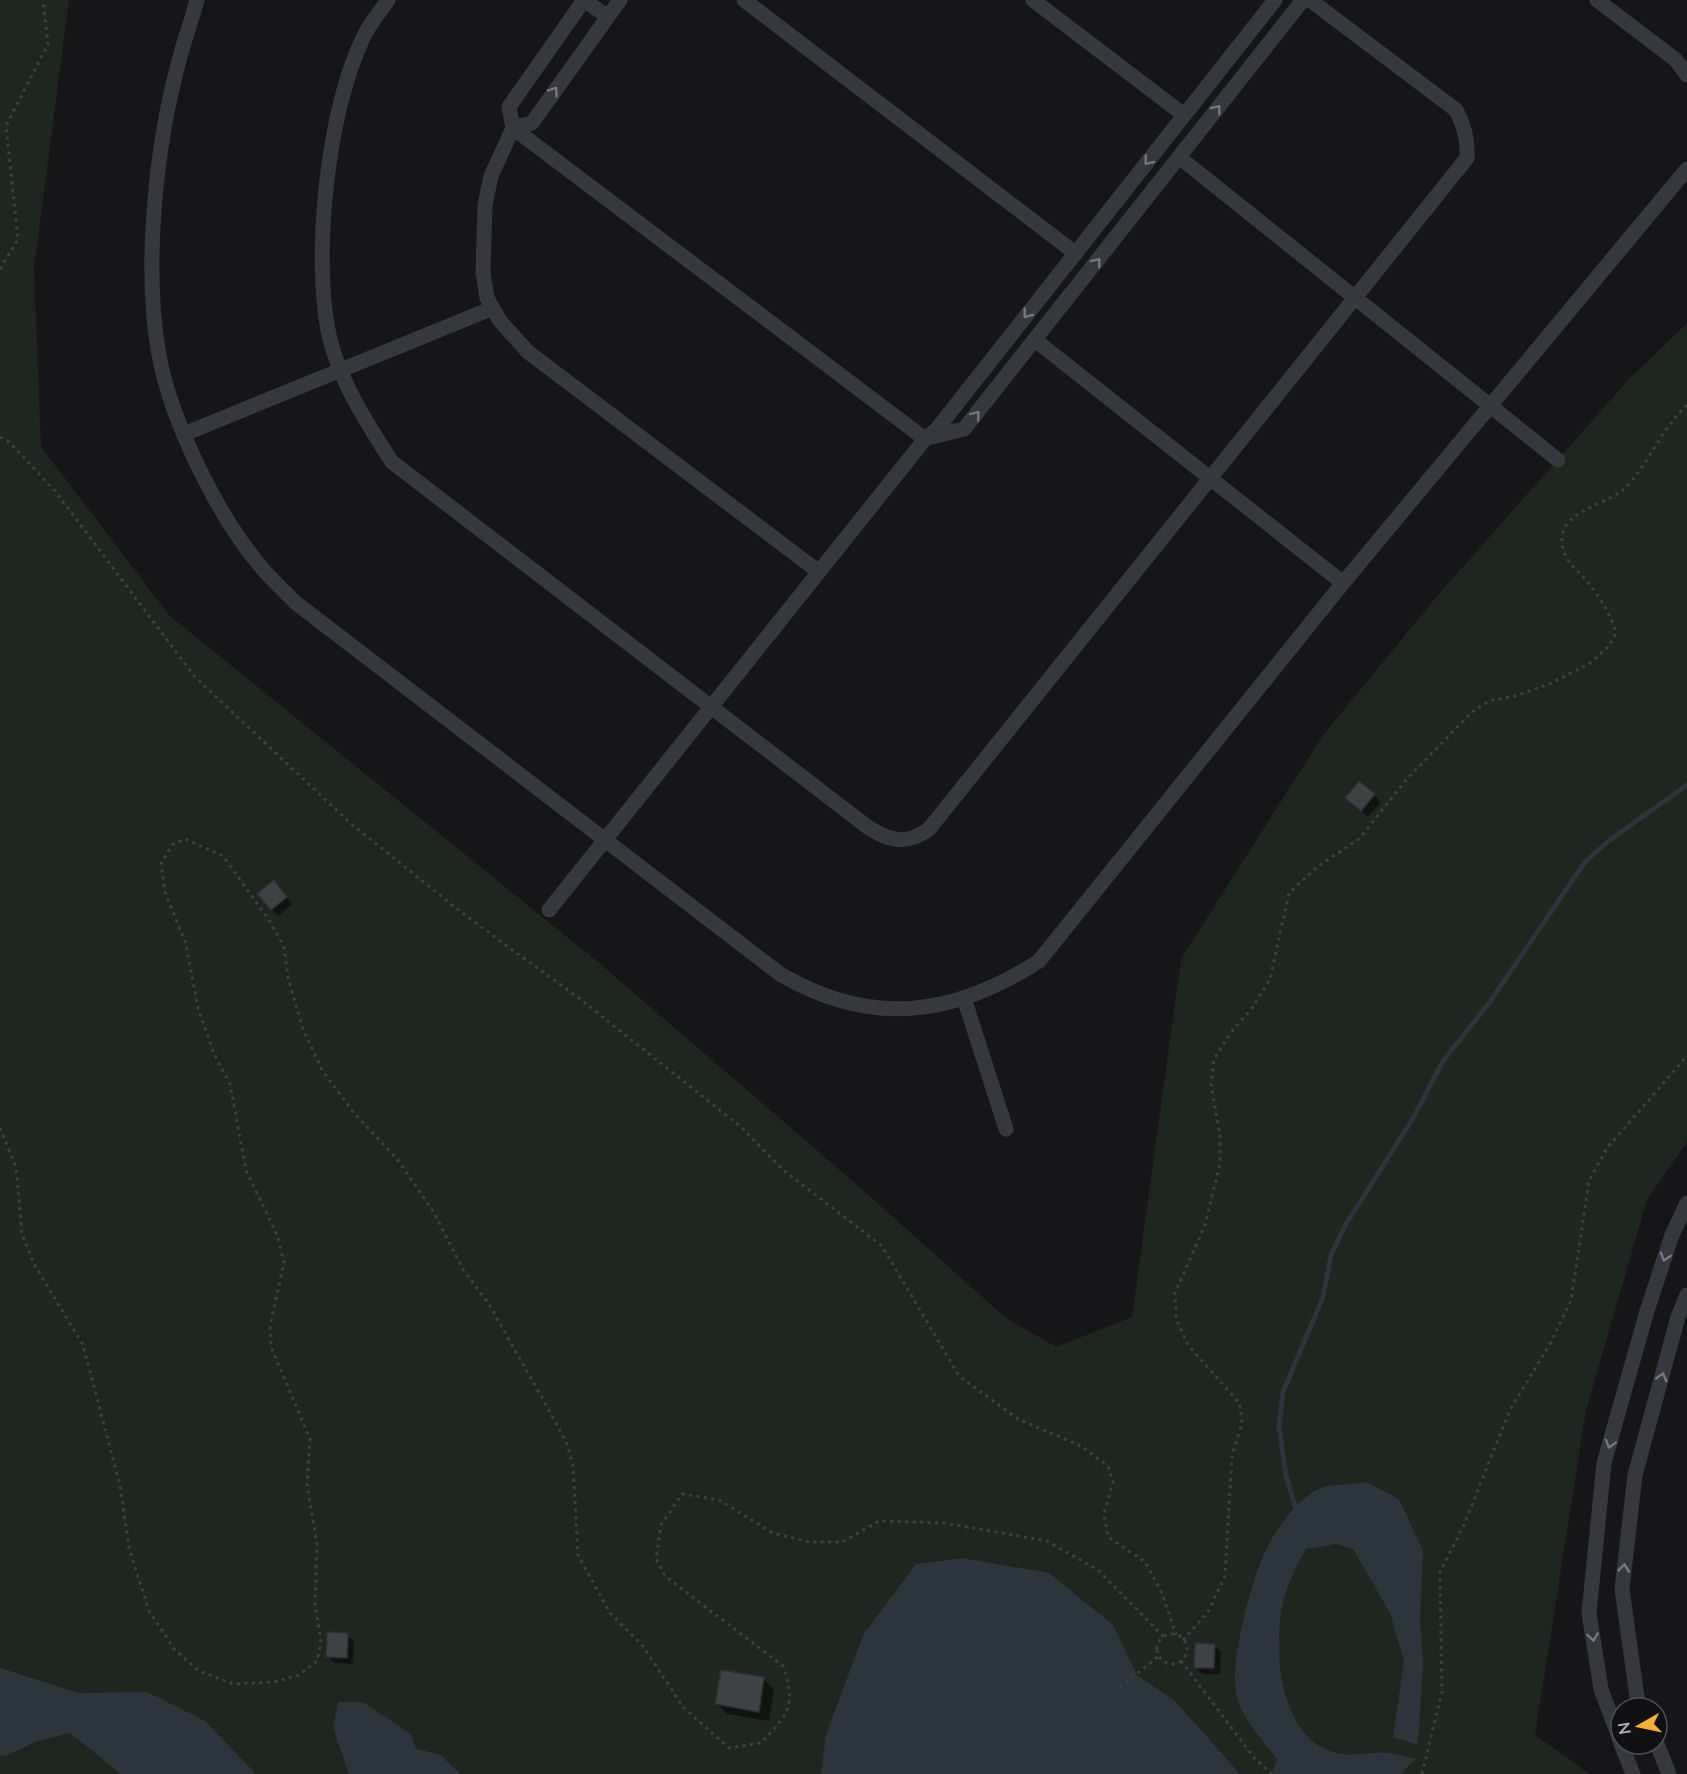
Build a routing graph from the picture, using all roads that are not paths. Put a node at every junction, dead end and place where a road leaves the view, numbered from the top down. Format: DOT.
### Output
graph roads {
  1 [pos="197,0"];
  2 [pos="388,0"];
  3 [pos="584,0"];
  4 [pos="620,0"];
  5 [pos="744,0"];
  6 [pos="1033,0"];
  7 [pos="1275,0"];
  8 [pos="1303,0"];
  9 [pos="1310,0"];
  10 [pos="1597,0"];
  11 [pos="608,17"];
  12 [pos="1687,75"];
  13 [pos="1184,116"];
  14 [pos="513,128"];
  15 [pos="1179,157"];
  16 [pos="1687,169"];
  17 [pos="1075,253"];
  18 [pos="1356,298"];
  19 [pos="493,308"];
  20 [pos="1035,340"];
  21 [pos="342,370"];
  22 [pos="1490,405"];
  23 [pos="184,434"];
  24 [pos="925,439"];
  25 [pos="1558,460"];
  26 [pos="1210,478"];
  27 [pos="819,573"];
  28 [pos="1343,583"];
  29 [pos="711,707"];
  30 [pos="605,840"];
  31 [pos="549,910"];
  32 [pos="964,998"];
  33 [pos="1006,1129"];
  34 [pos="1687,1203"];
  35 [pos="1687,1295"];
  36 [pos="1637,1696"];
  37 [pos="1609,1711"];
  38 [pos="1626,1756"];
  39 [pos="1662,1756"];
  40 [pos="1633,1774"];
  41 [pos="1669,1774"];
  1 -- 23 [label="street"];
  2 -- 21 [label="street"];
  3 -- 11 [label="street"];
  3 -- 14 [label="street"];
  4 -- 11 [label="street"];
  5 -- 17 [label="street"];
  6 -- 13 [label="street"];
  7 -- 13 [label="street"];
  15 -- 8 [label="street, one-way"];
  9 -- 18 [label="street"];
  10 -- 12 [label="street"];
  14 -- 11 [label="street, one-way"];
  13 -- 17 [label="street, one-way"];
  14 -- 19 [label="street"];
  14 -- 24 [label="street"];
  15 -- 18 [label="street"];
  20 -- 15 [label="street, one-way"];
  16 -- 22 [label="street"];
  17 -- 24 [label="street, one-way"];
  18 -- 22 [label="street"];
  18 -- 26 [label="street"];
  19 -- 21 [label="street"];
  19 -- 27 [label="street"];
  24 -- 20 [label="street, one-way"];
  20 -- 26 [label="street"];
  21 -- 23 [label="street"];
  21 -- 29 [label="street"];
  22 -- 25 [label="street"];
  22 -- 28 [label="street"];
  23 -- 30 [label="street"];
  24 -- 27 [label="street"];
  26 -- 28 [label="street"];
  26 -- 29 [label="street"];
  27 -- 29 [label="street"];
  28 -- 32 [label="street"];
  29 -- 30 [label="street"];
  30 -- 31 [label="street"];
  30 -- 32 [label="street"];
  32 -- 33 [label="street"];
  34 -- 37 [label="street, one-way"];
  36 -- 35 [label="street, one-way"];
  38 -- 40 [label="street"];
  39 -- 41 [label="street"];
}
